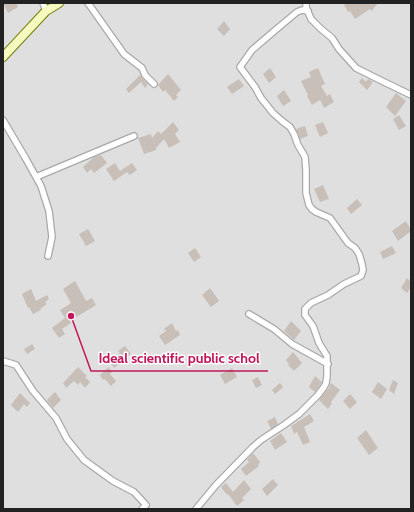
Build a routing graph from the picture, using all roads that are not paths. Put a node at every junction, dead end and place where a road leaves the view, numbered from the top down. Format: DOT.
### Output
graph roads {
  1 [pos="59,3"];
  2 [pos="88,3"];
  3 [pos="306,3"];
  4 [pos="45,7"];
  5 [pos="308,11"];
  6 [pos="3,56"];
  7 [pos="154,84"];
  8 [pos="411,95"];
  9 [pos="3,120"];
  10 [pos="134,136"];
  11 [pos="36,177"];
  12 [pos="48,256"];
  13 [pos="249,314"];
  14 [pos="3,361"];
  15 [pos="328,364"];
  16 [pos="142,509"];
  17 [pos="196,509"];
  1 -- 4 [label="main road"];
  2 -- 7 [label="street"];
  3 -- 5 [label="street"];
  4 -- 6 [label="main road"];
  5 -- 8 [label="street"];
  5 -- 15 [label="street"];
  9 -- 11 [label="street"];
  10 -- 11 [label="street"];
  11 -- 12 [label="street"];
  13 -- 15 [label="street"];
  14 -- 16 [label="street"];
  15 -- 17 [label="street"];
}
